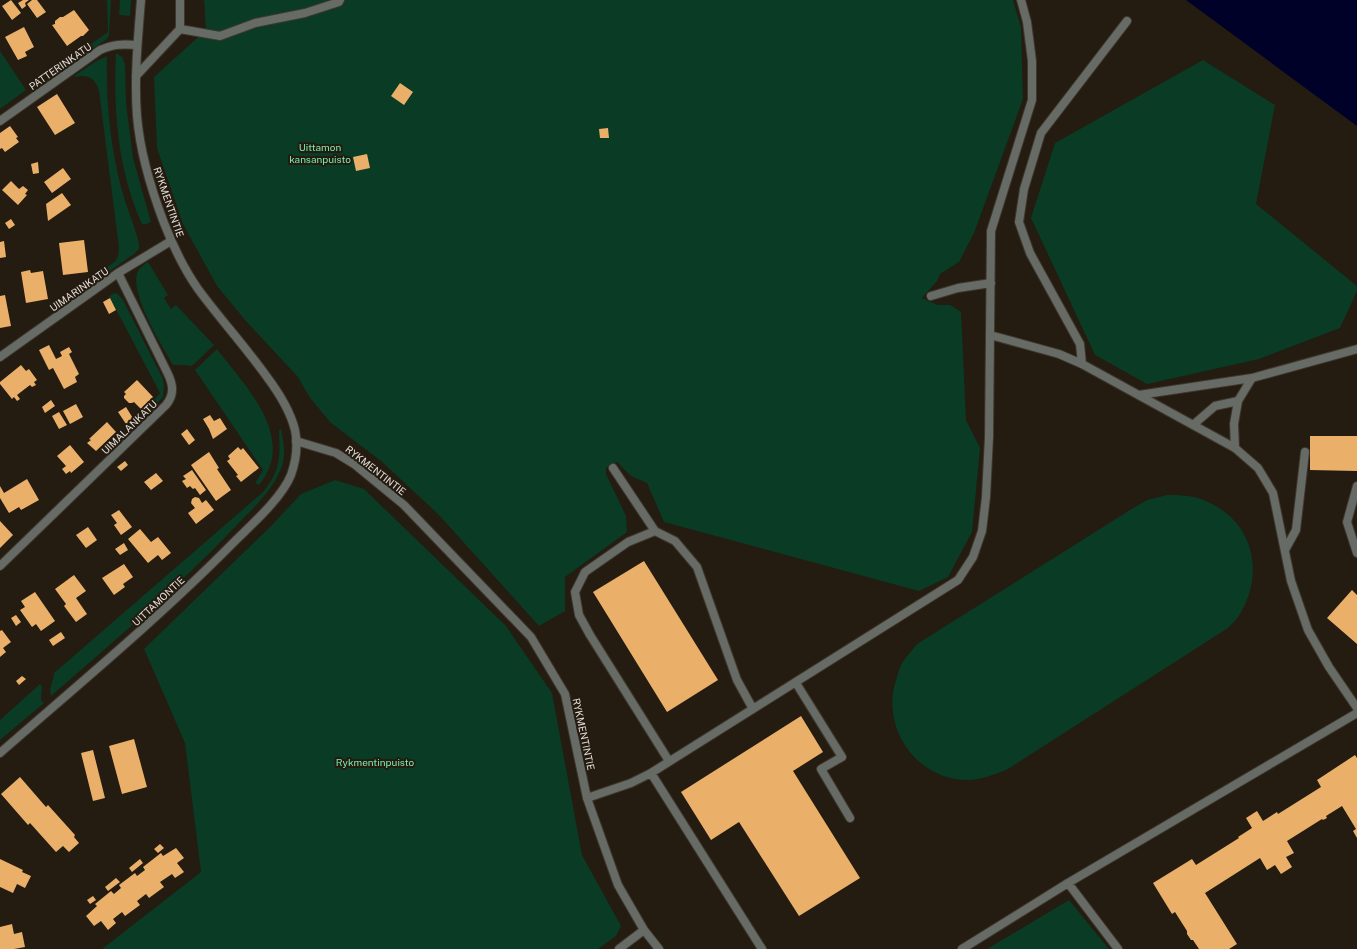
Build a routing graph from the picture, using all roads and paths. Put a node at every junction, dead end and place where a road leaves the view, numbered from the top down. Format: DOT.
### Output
graph roads {
  1 [pos="141,0"];
  2 [pos="180,0"];
  3 [pos="340,0"];
  4 [pos="1021,0"];
  5 [pos="1127,21"];
  6 [pos="180,29"];
  7 [pos="137,45"];
  8 [pos="136,76"];
  9 [pos="0,121"];
  10 [pos="171,241"];
  11 [pos="118,273"];
  12 [pos="991,283"];
  13 [pos="931,296"];
  14 [pos="990,335"];
  15 [pos="1357,349"];
  16 [pos="0,357"];
  17 [pos="1082,364"];
  18 [pos="1252,378"];
  19 [pos="1139,395"];
  20 [pos="1238,401"];
  21 [pos="1193,425"];
  22 [pos="296,441"];
  23 [pos="1235,448"];
  24 [pos="1304,452"];
  25 [pos="613,468"];
  26 [pos="1357,486"];
  27 [pos="655,531"];
  28 [pos="1285,550"];
  29 [pos="1357,553"];
  30 [pos="0,566"];
  31 [pos="796,683"];
  32 [pos="1357,708"];
  33 [pos="753,709"];
  34 [pos="1357,713"];
  35 [pos="0,753"];
  36 [pos="669,761"];
  37 [pos="651,773"];
  38 [pos="587,798"];
  39 [pos="850,818"];
  40 [pos="1068,883"];
  41 [pos="644,930"];
  42 [pos="619,949"];
  43 [pos="659,949"];
  44 [pos="762,949"];
  45 [pos="962,949"];
  46 [pos="1118,949"];
  1 -- 7 [label="street, RYKMENTINTIE"];
  2 -- 6 [label="street"];
  3 -- 6 [label="street"];
  4 -- 12 [label="street"];
  5 -- 17 [label="street"];
  6 -- 8 [label="street"];
  7 -- 8 [label="street, RYKMENTINTIE"];
  7 -- 9 [label="street, PATTERINKATU"];
  8 -- 10 [label="street, RYKMENTINTIE"];
  10 -- 11 [label="street, UIMARINKATU"];
  10 -- 22 [label="street, RYKMENTINTIE"];
  11 -- 16 [label="street, UIMARINKATU"];
  11 -- 30 [label="street, UIMALANKATU"];
  12 -- 13 [label="street"];
  12 -- 14 [label="street"];
  14 -- 17 [label="street"];
  14 -- 31 [label="street"];
  15 -- 18 [label="street"];
  17 -- 19 [label="street"];
  18 -- 19 [label="street"];
  18 -- 20 [label="street"];
  19 -- 21 [label="street"];
  20 -- 21 [label="street"];
  20 -- 23 [label="street"];
  21 -- 23 [label="street"];
  22 -- 35 [label="street, UITTAMONTIE"];
  22 -- 38 [label="street, RYKMENTINTIE"];
  23 -- 28 [label="street"];
  24 -- 28 [label="street"];
  25 -- 27 [label="street"];
  26 -- 29 [label="street"];
  27 -- 33 [label="street"];
  27 -- 36 [label="street"];
  28 -- 32 [label="street"];
  31 -- 33 [label="street"];
  31 -- 39 [label="street"];
  33 -- 36 [label="street"];
  34 -- 40 [label="street"];
  36 -- 37 [label="street"];
  37 -- 38 [label="street"];
  37 -- 44 [label="street"];
  38 -- 41 [label="street, RYKMENTINTIE"];
  40 -- 45 [label="street"];
  40 -- 46 [label="street"];
  41 -- 42 [label="street"];
  41 -- 43 [label="street, RYKMENTINTIE"];
}
